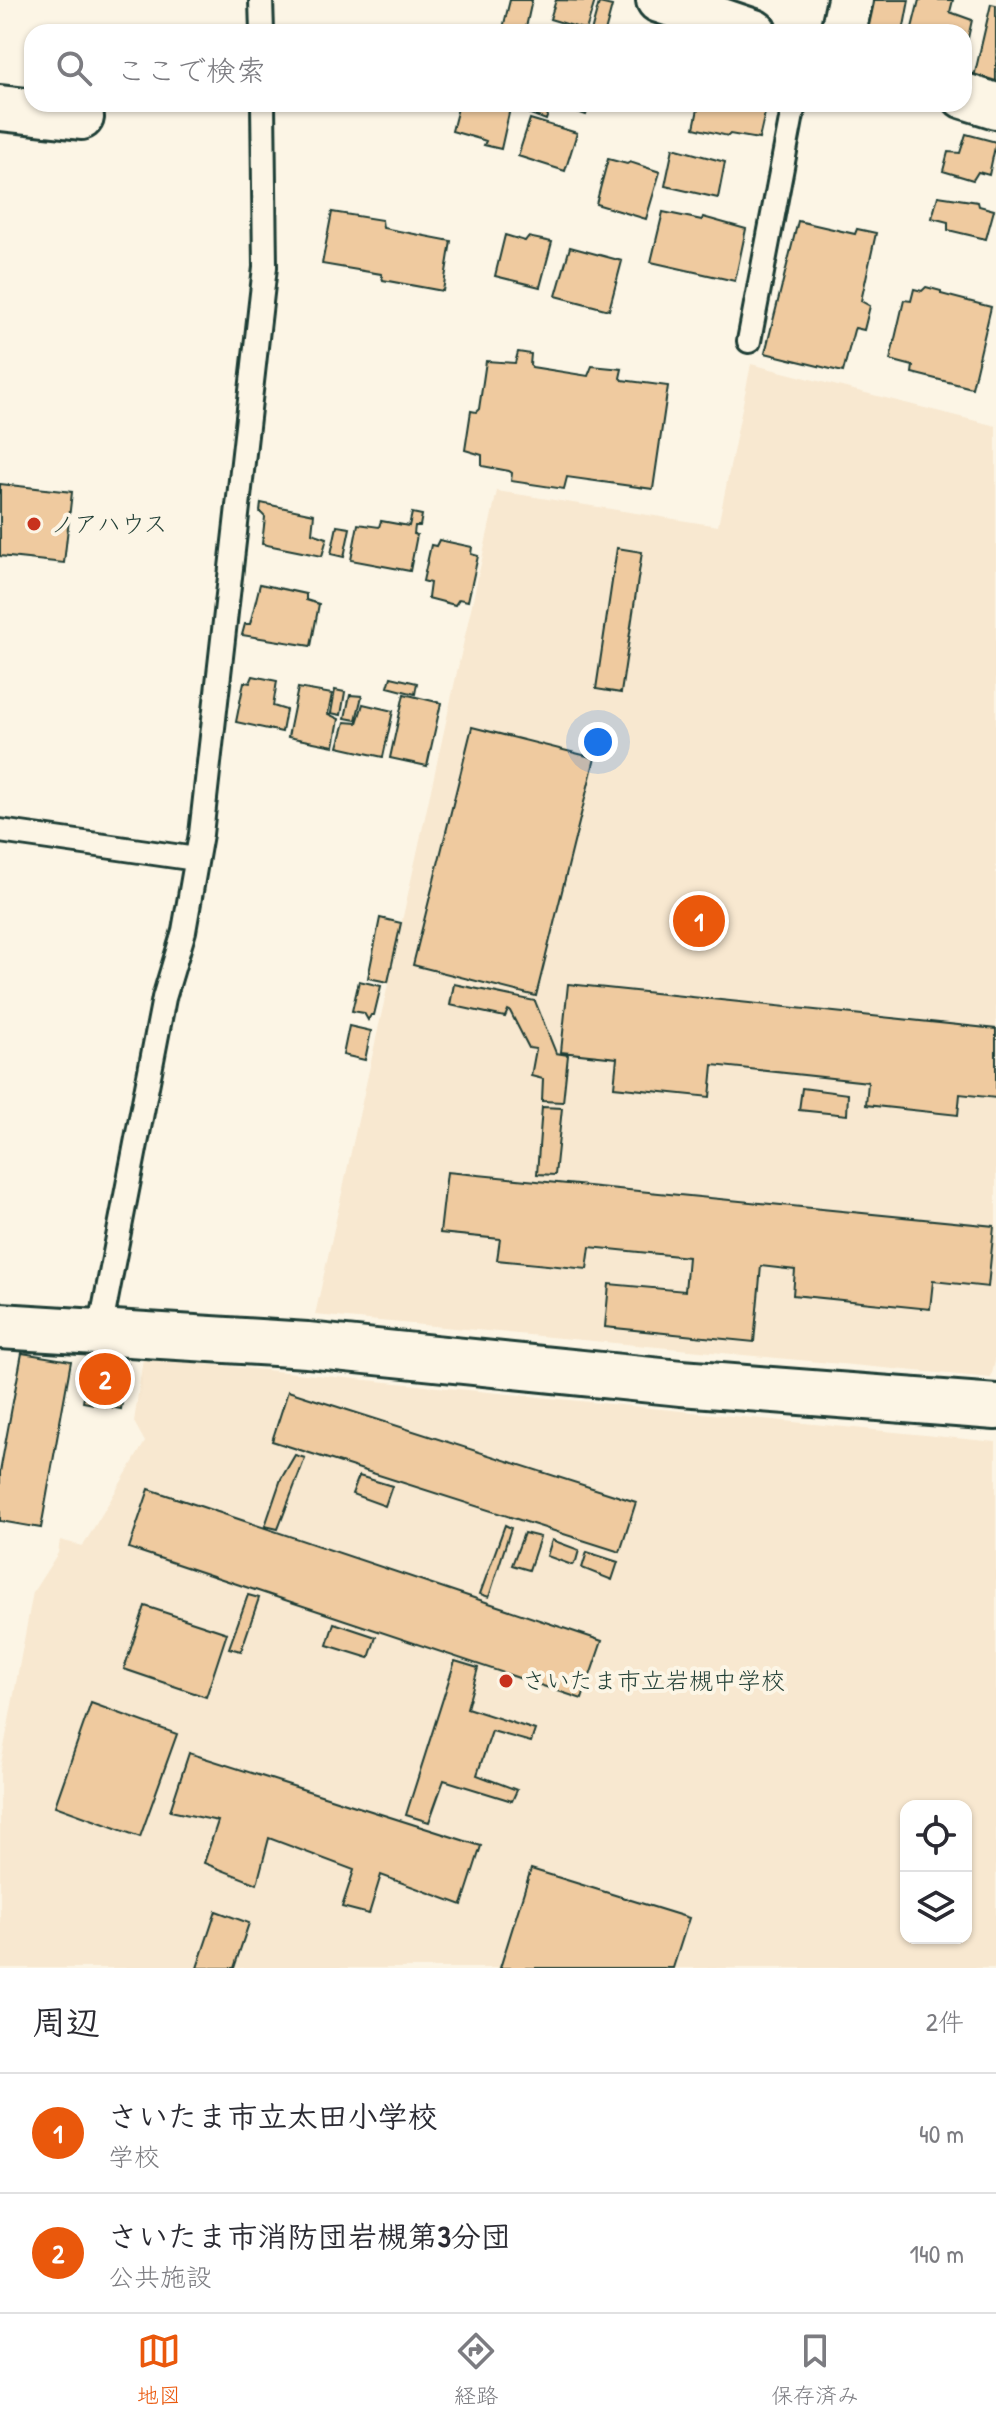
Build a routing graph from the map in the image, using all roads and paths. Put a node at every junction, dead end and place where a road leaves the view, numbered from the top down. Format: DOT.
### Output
graph roads {
  1 [pos="261,0"];
  2 [pos="659,0"];
  3 [pos="850,0"];
  4 [pos="262,24"];
  5 [pos="730,24"];
  6 [pos="845,24"];
  7 [pos="972,98"];
  8 [pos="996,106"];
  9 [pos="0,108"];
  10 [pos="24,111"];
  11 [pos="36,112"];
  12 [pos="263,112"];
  13 [pos="792,112"];
  14 [pos="81,117"];
  15 [pos="749,341"];
  16 [pos="0,831"];
  17 [pos="196,859"];
  18 [pos="0,1326"];
  19 [pos="100,1331"];
  20 [pos="996,1407"];
  1 -- 4 [label="lane"];
  2 -- 5 [label="street"];
  3 -- 6 [label="street"];
  7 -- 8 [label="street"];
  9 -- 10 [label="street"];
  11 -- 14 [label="street"];
  12 -- 17 [label="lane"];
  13 -- 15 [label="lane"];
  16 -- 17 [label="lane"];
  17 -- 19 [label="lane"];
  18 -- 19 [label="street"];
  19 -- 20 [label="street"];
}
